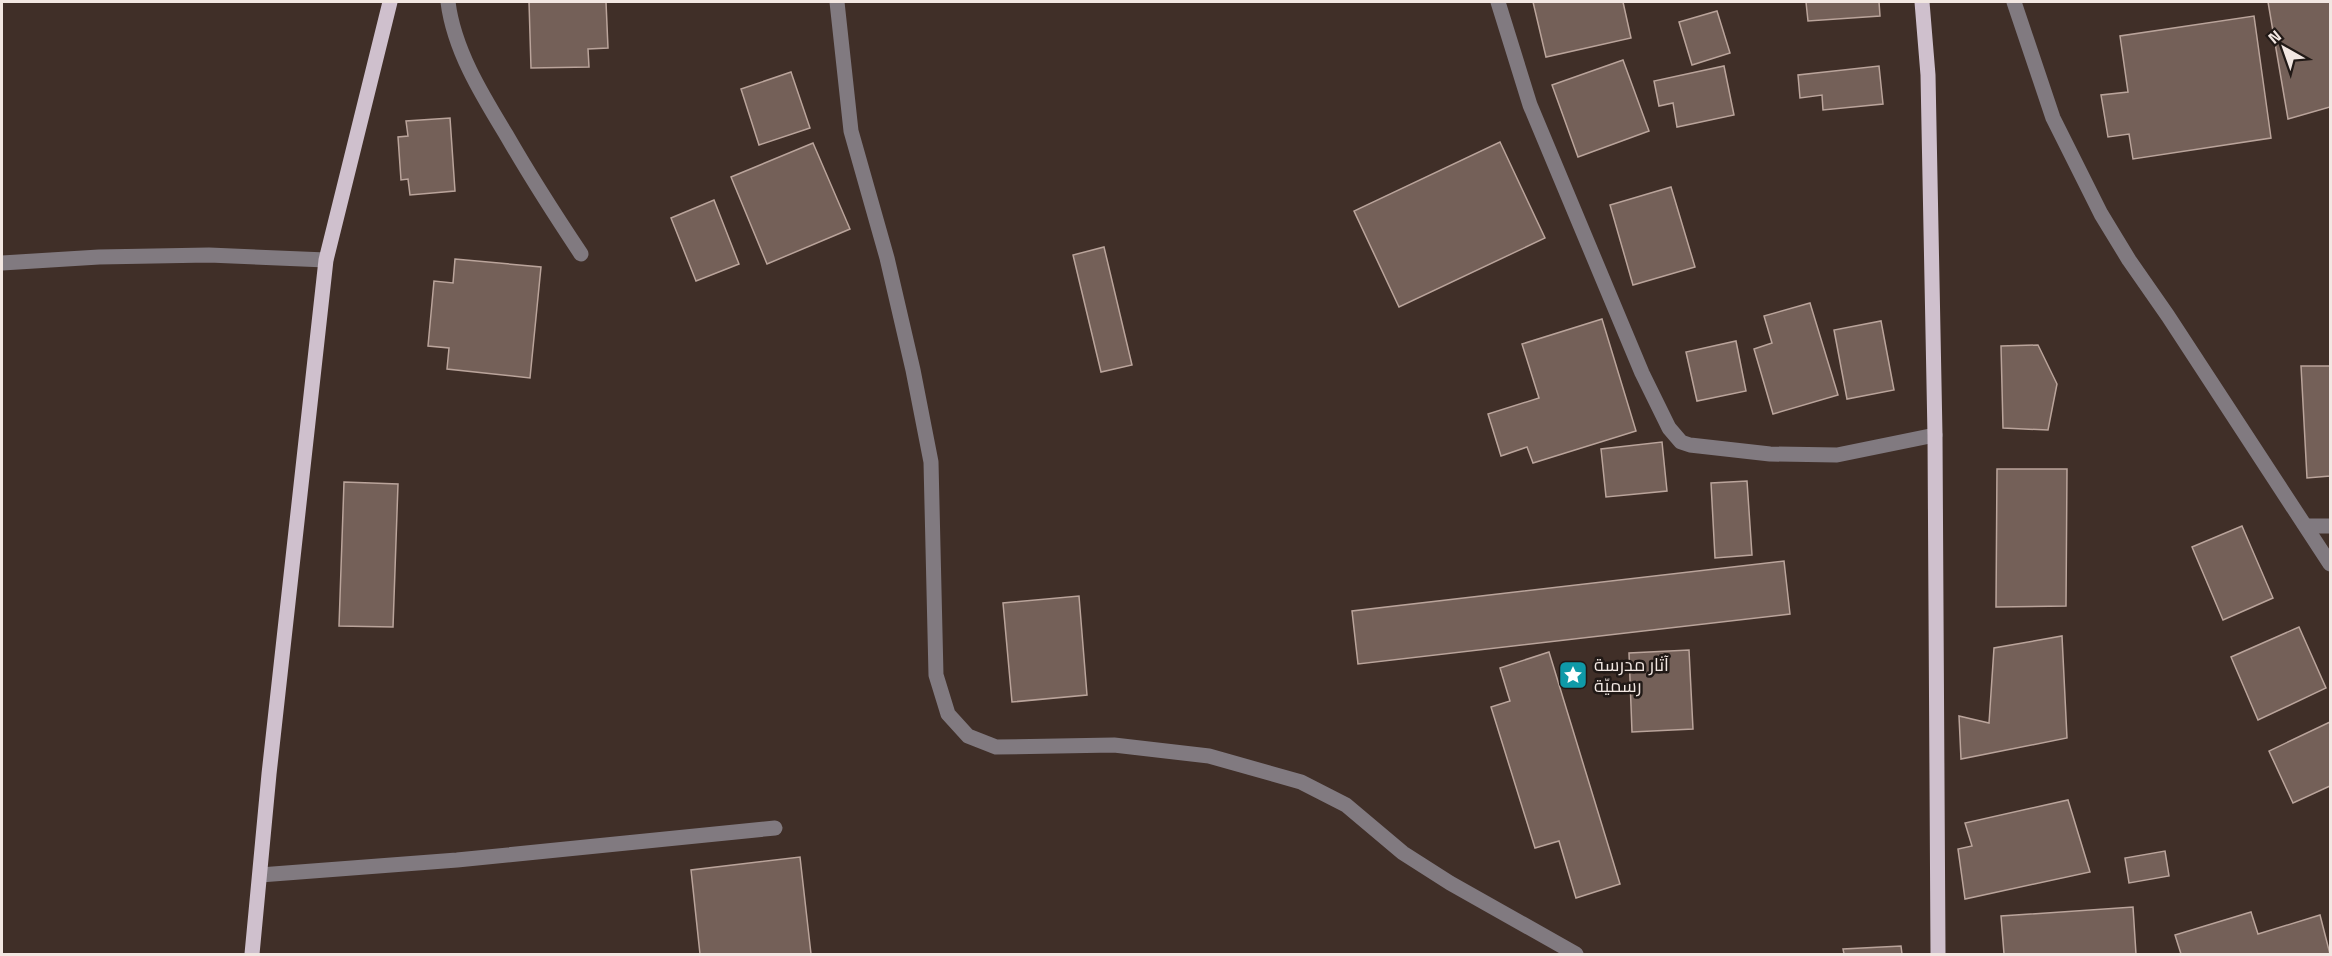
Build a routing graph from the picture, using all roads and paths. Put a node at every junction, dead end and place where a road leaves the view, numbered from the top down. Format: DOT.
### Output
graph roads {
  1 [pos="390,2"];
  2 [pos="448,2"];
  3 [pos="837,2"];
  4 [pos="1498,2"];
  5 [pos="1922,2"];
  6 [pos="2014,2"];
  7 [pos="581,254"];
  8 [pos="326,260"];
  9 [pos="2,263"];
  10 [pos="1935,435"];
  11 [pos="2306,526"];
  12 [pos="2331,526"];
  13 [pos="2331,564"];
  14 [pos="775,828"];
  15 [pos="260,875"];
  16 [pos="252,954"];
  17 [pos="1576,954"];
  18 [pos="1938,954"];
  1 -- 8 [label="main road"];
  2 -- 7 [label="street"];
  3 -- 17 [label="street"];
  4 -- 10 [label="street"];
  5 -- 10 [label="main road"];
  6 -- 11 [label="street"];
  8 -- 9 [label="street"];
  8 -- 15 [label="main road"];
  10 -- 18 [label="main road"];
  11 -- 12 [label="street"];
  11 -- 13 [label="street"];
  14 -- 15 [label="street"];
  15 -- 16 [label="main road"];
}
